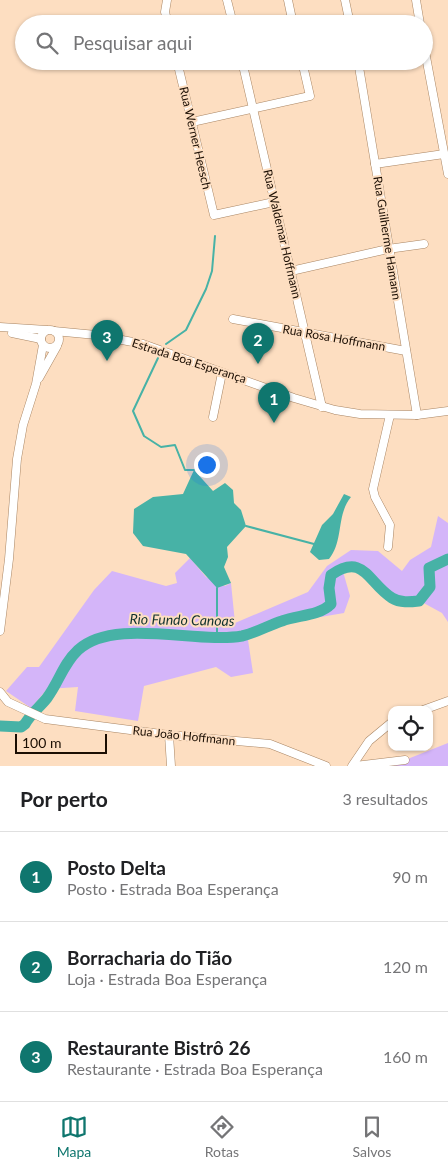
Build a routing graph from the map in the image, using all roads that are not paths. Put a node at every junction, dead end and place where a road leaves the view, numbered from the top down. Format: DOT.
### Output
graph roads {
  1 [pos="166,0"];
  2 [pos="227,0"];
  3 [pos="288,0"];
  4 [pos="345,0"];
  5 [pos="416,0"];
  6 [pos="166,15"];
  7 [pos="231,15"];
  8 [pos="291,15"];
  9 [pos="348,15"];
  10 [pos="418,15"];
  11 [pos="179,70"];
  12 [pos="244,70"];
  13 [pos="304,70"];
  14 [pos="359,70"];
  15 [pos="428,70"];
  16 [pos="254,110"];
  17 [pos="192,122"];
  18 [pos="444,154"];
  19 [pos="375,164"];
  20 [pos="448,174"];
  21 [pos="274,202"];
  22 [pos="424,244"];
  23 [pos="388,249"];
  24 [pos="291,271"];
  25 [pos="233,319"];
  26 [pos="0,327"];
  27 [pos="50,331"];
  28 [pos="0,332"];
  29 [pos="76,332"];
  30 [pos="305,333"];
  31 [pos="42,342"];
  32 [pos="58,343"];
  33 [pos="406,351"];
  34 [pos="222,373"];
  35 [pos="36,384"];
  36 [pos="322,407"];
  37 [pos="448,411"];
  38 [pos="390,415"];
  39 [pos="417,415"];
  40 [pos="213,417"];
  41 [pos="388,547"];
  42 [pos="0,631"];
  43 [pos="0,692"];
  44 [pos="448,701"];
  45 [pos="433,706"];
  46 [pos="388,725"];
  47 [pos="169,735"];
  48 [pos="405,760"];
  49 [pos="306,762"];
  50 [pos="171,766"];
  51 [pos="326,766"];
  52 [pos="354,766"];
  1 -- 6 [label="street"];
  2 -- 7 [label="street"];
  3 -- 8 [label="street"];
  4 -- 9 [label="street"];
  5 -- 10 [label="street"];
  11 -- 17 [label="street, Rua Werner Heesch"];
  12 -- 16 [label="street, Rua Waldemar Hoffmann"];
  13 -- 16 [label="street"];
  14 -- 19 [label="street, Rua Guilherme Hamann"];
  15 -- 18 [label="street"];
  16 -- 17 [label="street"];
  16 -- 21 [label="street, Rua Waldemar Hoffmann"];
  17 -- 21 [label="street, Rua Werner Heesch"];
  18 -- 19 [label="street"];
  18 -- 20 [label="street"];
  19 -- 23 [label="street, Rua Guilherme Hamann"];
  21 -- 24 [label="street, Rua Waldemar Hoffmann"];
  22 -- 23 [label="street"];
  23 -- 24 [label="street"];
  23 -- 33 [label="street, Rua Guilherme Hamann"];
  24 -- 30 [label="street, Rua Waldemar Hoffmann"];
  25 -- 30 [label="street, Rua Rosa Hoffmann"];
  26 -- 27 [label="street, Estrada Boa Esperança"];
  27 -- 29 [label="street, Estrada Boa Esperança"];
  27 -- 31 [label="street"];
  27 -- 32 [label="street"];
  28 -- 31 [label="street"];
  29 -- 32 [label="street"];
  29 -- 34 [label="street, Estrada Boa Esperança"];
  30 -- 33 [label="street, Rua Rosa Hoffmann"];
  30 -- 36 [label="street, Rua Waldemar Hoffmann"];
  31 -- 32 [label="street"];
  31 -- 35 [label="street"];
  32 -- 35 [label="street"];
  33 -- 39 [label="street, Rua Guilherme Hamann"];
  34 -- 36 [label="street, Estrada Boa Esperança"];
  34 -- 40 [label="street"];
  35 -- 42 [label="street"];
  36 -- 38 [label="street, Estrada Boa Esperança"];
  37 -- 39 [label="street, Estrada Boa Esperança"];
  38 -- 39 [label="street, Estrada Boa Esperança"];
  38 -- 41 [label="street"];
  43 -- 47 [label="street, Rua João Hoffmann"];
  44 -- 45 [label="street"];
  46 -- 52 [label="street"];
  47 -- 49 [label="street, Rua João Hoffmann"];
  47 -- 50 [label="street"];
  48 -- 52 [label="street"];
  49 -- 51 [label="street, Rua João Hoffmann"];
}
